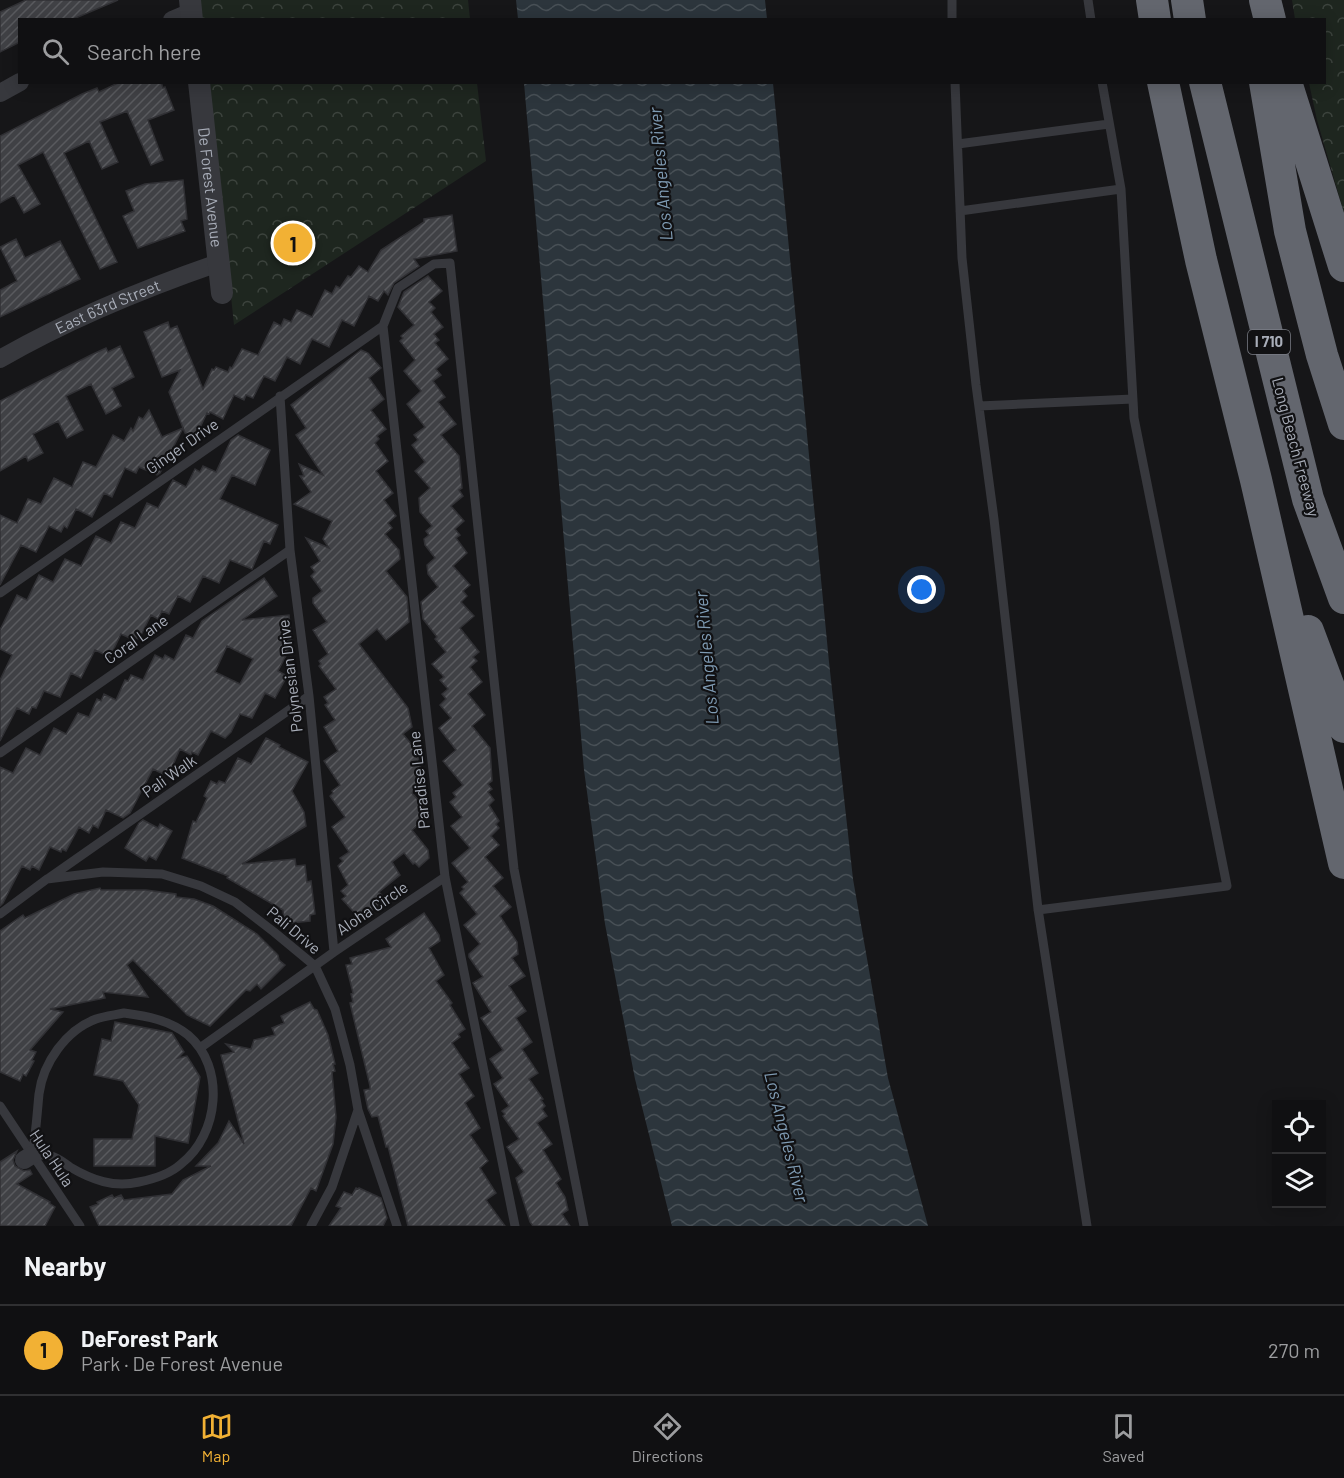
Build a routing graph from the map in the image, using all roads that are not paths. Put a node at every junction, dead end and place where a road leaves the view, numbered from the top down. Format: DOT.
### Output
graph roads {
  1 [pos="952,0"];
  2 [pos="1088,0"];
  3 [pos="1152,0"];
  4 [pos="1187,0"];
  5 [pos="1252,0"];
  6 [pos="1265,0"];
  7 [pos="952,18"];
  8 [pos="1091,18"];
  9 [pos="1155,18"];
  10 [pos="1190,18"];
  11 [pos="1255,18"];
  12 [pos="1270,18"];
  13 [pos="18,83"];
  14 [pos="199,84"];
  15 [pos="955,84"];
  16 [pos="1102,84"];
  17 [pos="1163,84"];
  18 [pos="1205,84"];
  19 [pos="1265,84"];
  20 [pos="1287,84"];
  21 [pos="0,93"];
  22 [pos="1109,124"];
  23 [pos="958,144"];
  24 [pos="1121,189"];
  25 [pos="960,210"];
  26 [pos="218,263"];
  27 [pos="1344,266"];
  28 [pos="222,293"];
  29 [pos="383,326"];
  30 [pos="1322,355"];
  31 [pos="0,358"];
  32 [pos="280,396"];
  33 [pos="1133,399"];
  34 [pos="1344,404"];
  35 [pos="979,406"];
  36 [pos="1344,424"];
  37 [pos="1256,480"];
  38 [pos="290,550"];
  39 [pos="0,592"];
  40 [pos="1344,598"];
  41 [pos="309,696"];
  42 [pos="1344,727"];
  43 [pos="0,753"];
  44 [pos="1344,862"];
  45 [pos="444,877"];
  46 [pos="47,879"];
  47 [pos="1038,910"];
  48 [pos="0,914"];
  49 [pos="334,952"];
  50 [pos="315,966"];
  51 [pos="200,1048"];
  52 [pos="0,1106"];
  53 [pos="358,1110"];
  54 [pos="28,1158"];
  55 [pos="80,1226"];
  56 [pos="311,1226"];
  57 [pos="397,1226"];
  58 [pos="515,1226"];
  59 [pos="584,1226"];
  60 [pos="1087,1226"];
  1 -- 7 [label="lane"];
  2 -- 8 [label="lane"];
  3 -- 9 [label="highway"];
  4 -- 10 [label="highway"];
  5 -- 11 [label="highway"];
  6 -- 12 [label="highway"];
  13 -- 21 [label="street"];
  14 -- 26 [label="street, De Forest Avenue"];
  15 -- 23 [label="lane"];
  16 -- 22 [label="lane"];
  17 -- 37 [label="highway"];
  18 -- 40 [label="highway, Long Beach Freeway / I 710"];
  19 -- 30 [label="highway, I 710"];
  20 -- 27 [label="highway"];
  22 -- 23 [label="lane"];
  22 -- 24 [label="lane"];
  23 -- 25 [label="lane"];
  24 -- 25 [label="lane"];
  24 -- 33 [label="lane"];
  25 -- 35 [label="lane"];
  26 -- 28 [label="street, De Forest Avenue"];
  26 -- 31 [label="street, East 63rd Street"];
  29 -- 32 [label="lane, Ginger Drive"];
  29 -- 45 [label="lane, Paradise Lane"];
  29 -- 59 [label="lane"];
  30 -- 34 [label="highway"];
  30 -- 36 [label="highway, I 710"];
  32 -- 38 [label="lane, Polynesian Drive"];
  32 -- 39 [label="lane, Ginger Drive"];
  33 -- 35 [label="lane"];
  33 -- 47 [label="lane"];
  35 -- 47 [label="lane"];
  37 -- 42 [label="highway"];
  37 -- 44 [label="highway"];
  38 -- 41 [label="lane, Polynesian Drive"];
  38 -- 43 [label="lane, Coral Lane"];
  41 -- 46 [label="lane, Pali Walk"];
  41 -- 49 [label="lane, Polynesian Drive"];
  45 -- 49 [label="lane, Aloha Circle"];
  45 -- 58 [label="lane, Paradise Lane"];
  46 -- 48 [label="lane, Pali Drive"];
  46 -- 50 [label="lane, Pali Drive"];
  47 -- 60 [label="lane"];
  49 -- 50 [label="lane, Aloha Circle"];
  50 -- 51 [label="lane, Aloha Circle"];
  50 -- 53 [label="lane, Pali Drive"];
  51 -- 54 [label="lane"];
  51 -- 54 [label="lane"];
  52 -- 54 [label="lane, Hula Hula"];
  53 -- 56 [label="lane, Pali Drive"];
  53 -- 57 [label="lane"];
  54 -- 55 [label="lane, Hula Hula"];
}
